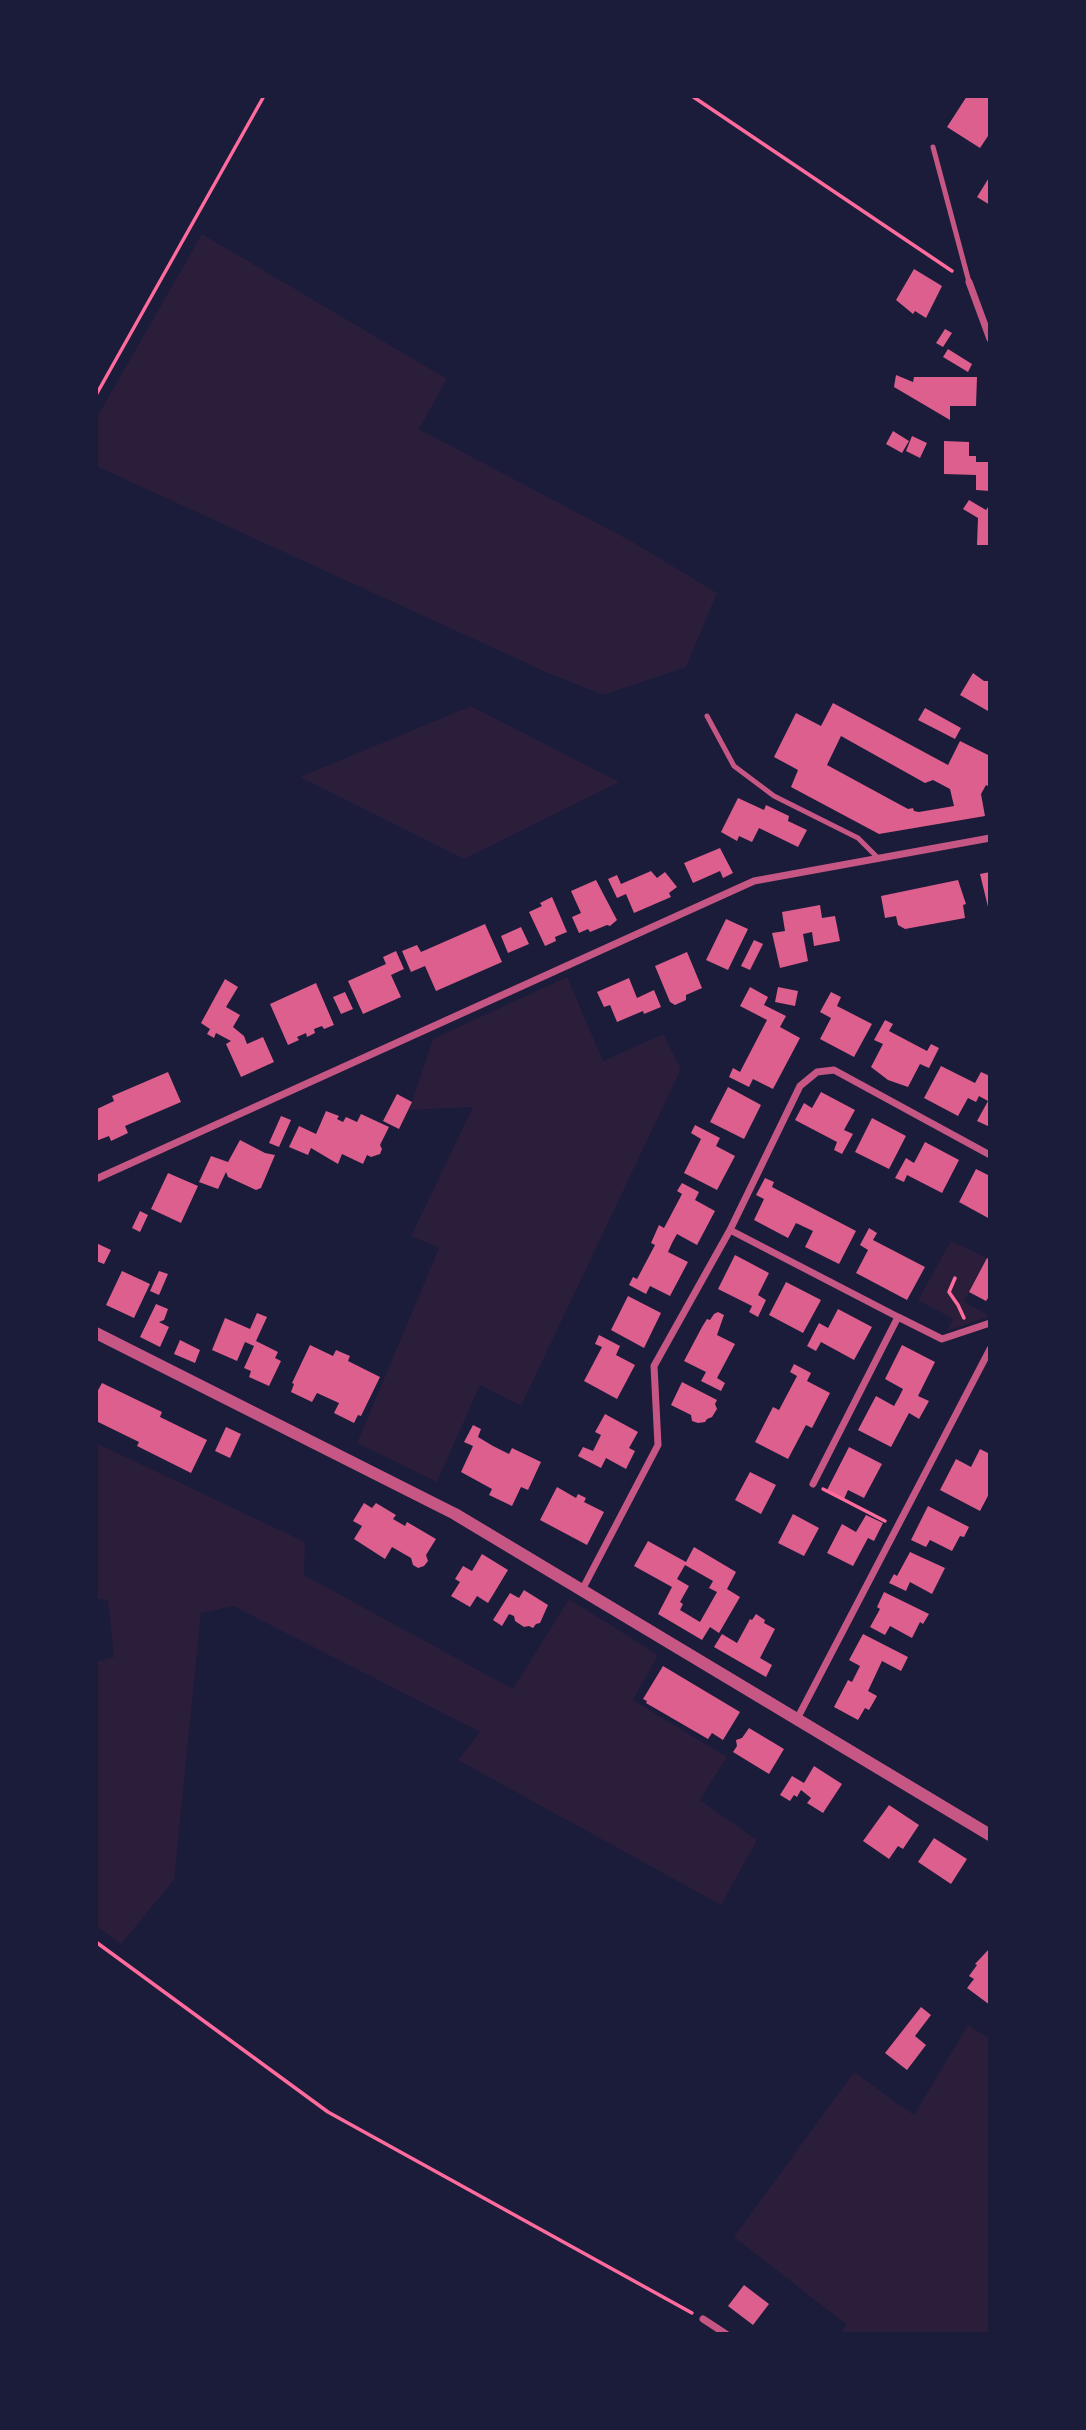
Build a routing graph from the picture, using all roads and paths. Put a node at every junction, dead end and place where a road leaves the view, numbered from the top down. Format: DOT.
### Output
graph roads {
  1 [pos="264,96"];
  2 [pos="692,96"];
  3 [pos="933,147"];
  4 [pos="969,282"];
  5 [pos="990,338"];
  6 [pos="96,395"];
  7 [pos="707,716"];
  8 [pos="990,838"];
  9 [pos="878,858"];
  10 [pos="990,1155"];
  11 [pos="96,1178"];
  12 [pos="730,1230"];
  13 [pos="955,1278"];
  14 [pos="898,1317"];
  15 [pos="990,1323"];
  16 [pos="968,1330"];
  17 [pos="96,1333"];
  18 [pos="990,1349"];
  19 [pos="813,1484"];
  20 [pos="887,1522"];
  21 [pos="582,1591"];
  22 [pos="797,1719"];
  23 [pos="990,1835"];
  24 [pos="96,1942"];
  25 [pos="703,2319"];
  26 [pos="726,2334"];
  1 -- 6 [label="path"];
  2 -- 4 [label="path"];
  3 -- 4 [label="lane"];
  4 -- 5 [label="street"];
  7 -- 9 [label="lane"];
  8 -- 9 [label="street"];
  9 -- 11 [label="street"];
  10 -- 12 [label="street"];
  12 -- 14 [label="street"];
  12 -- 21 [label="street"];
  13 -- 16 [label="path"];
  14 -- 16 [label="street"];
  14 -- 19 [label="street"];
  15 -- 16 [label="street"];
  17 -- 21 [label="street"];
  18 -- 22 [label="street"];
  19 -- 20 [label="path"];
  21 -- 22 [label="street"];
  22 -- 23 [label="street"];
  24 -- 25 [label="path"];
  25 -- 26 [label="street"];
}
